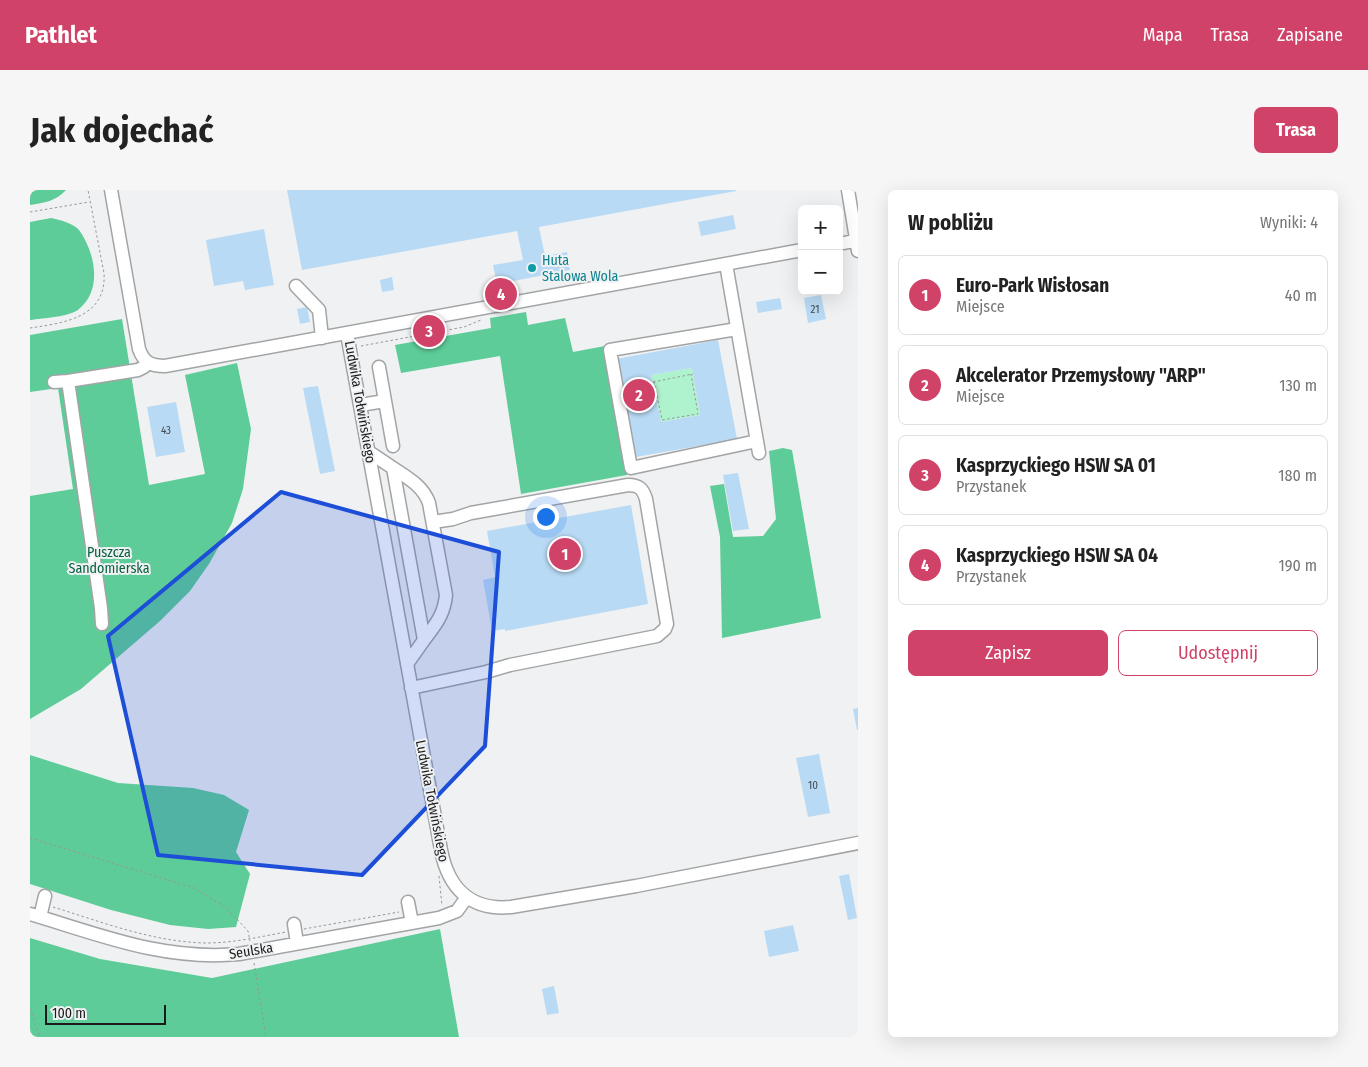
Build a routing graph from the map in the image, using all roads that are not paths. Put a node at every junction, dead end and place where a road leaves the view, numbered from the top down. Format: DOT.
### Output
graph roads {
  1 [pos="111,190"];
  2 [pos="848,190"];
  3 [pos="843,244"];
  4 [pos="857,244"];
  5 [pos="798,251"];
  6 [pos="726,264"];
  7 [pos="296,286"];
  8 [pos="737,329"];
  9 [pos="347,334"];
  10 [pos="322,338"];
  11 [pos="147,362"];
  12 [pos="379,367"];
  13 [pos="68,381"];
  14 [pos="54,382"];
  15 [pos="385,401"];
  16 [pos="360,405"];
  17 [pos="393,446"];
  18 [pos="369,452"];
  19 [pos="394,468"];
  20 [pos="433,522"];
  21 [pos="102,624"];
  22 [pos="424,640"];
  23 [pos="407,664"];
  24 [pos="412,688"];
  25 [pos="858,843"];
  26 [pos="467,897"];
  27 [pos="44,900"];
  28 [pos="35,915"];
  1 -- 11 [label="street"];
  2 -- 4 [label="street"];
  3 -- 4 [label="street"];
  5 -- 6 [label="street"];
  6 -- 8 [label="street"];
  6 -- 9 [label="street"];
  7 -- 10 [label="street"];
  8 -- 8 [label="street"];
  9 -- 10 [label="street"];
  9 -- 16 [label="street, Ludwika Tołwińskiego"];
  10 -- 11 [label="street"];
  11 -- 13 [label="street"];
  12 -- 15 [label="street"];
  13 -- 14 [label="street"];
  13 -- 21 [label="street"];
  15 -- 16 [label="street"];
  15 -- 17 [label="street"];
  16 -- 18 [label="street, Ludwika Tołwińskiego"];
  18 -- 19 [label="street"];
  18 -- 23 [label="street, Ludwika Tołwińskiego"];
  19 -- 20 [label="street"];
  19 -- 22 [label="street"];
  20 -- 22 [label="street"];
  20 -- 24 [label="street"];
  22 -- 23 [label="street"];
  23 -- 24 [label="street, Ludwika Tołwińskiego"];
  24 -- 26 [label="street, Ludwika Tołwińskiego"];
  25 -- 26 [label="street, Ludwika Tołwińskiego"];
  26 -- 28 [label="street, Seulska"];
  27 -- 28 [label="street"];
}
